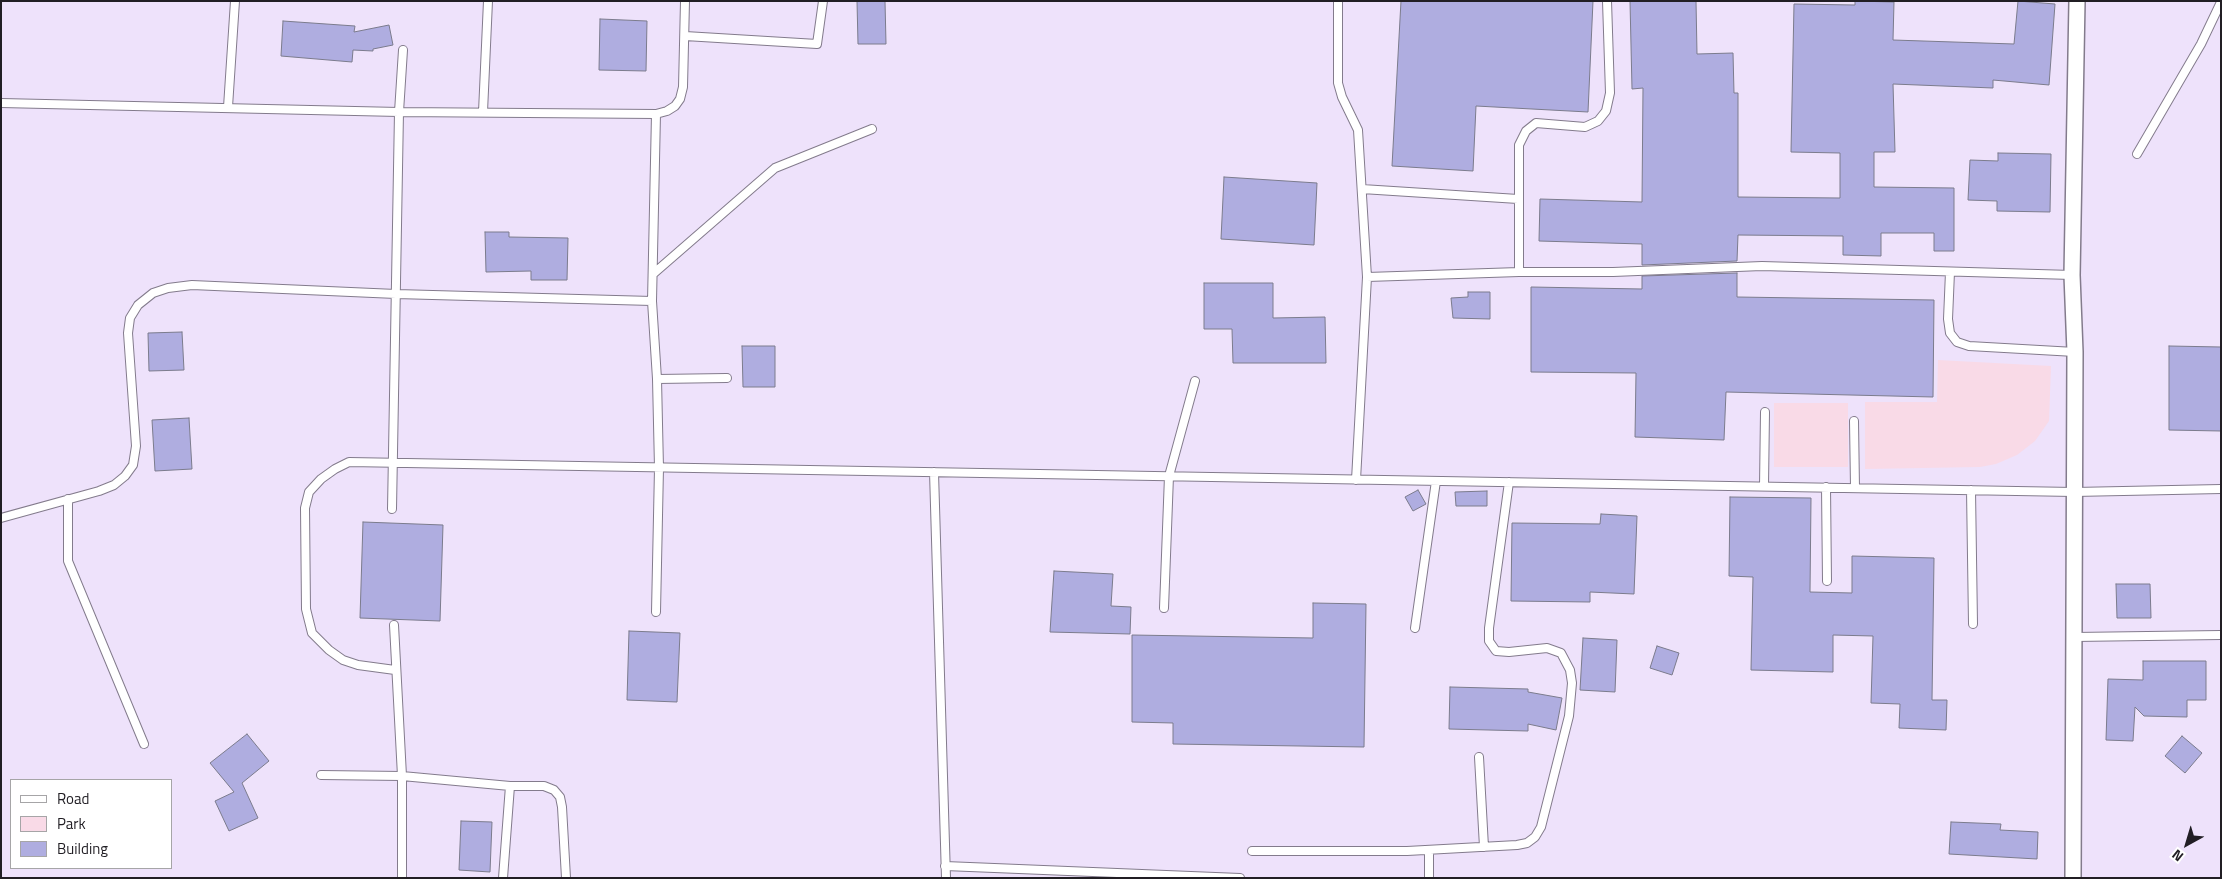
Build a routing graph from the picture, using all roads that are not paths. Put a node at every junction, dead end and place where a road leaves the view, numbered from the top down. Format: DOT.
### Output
graph roads {
  1 [pos="235,1"];
  2 [pos="488,1"];
  3 [pos="685,1"];
  4 [pos="823,1"];
  5 [pos="1338,1"];
  6 [pos="1607,1"];
  7 [pos="2077,1"];
  8 [pos="2221,2"];
  9 [pos="684,36"];
  10 [pos="403,50"];
  11 [pos="1,103"];
  12 [pos="228,107"];
  13 [pos="399,112"];
  14 [pos="483,112"];
  15 [pos="656,114"];
  16 [pos="872,129"];
  17 [pos="2137,154"];
  18 [pos="1362,189"];
  19 [pos="1518,199"];
  20 [pos="1520,272"];
  21 [pos="1950,272"];
  22 [pos="653,274"];
  23 [pos="2072,276"];
  24 [pos="1367,277"];
  25 [pos="396,294"];
  26 [pos="652,301"];
  27 [pos="2075,352"];
  28 [pos="727,378"];
  29 [pos="657,379"];
  30 [pos="1195,381"];
  31 [pos="1765,412"];
  32 [pos="1854,421"];
  33 [pos="392,463"];
  34 [pos="659,468"];
  35 [pos="934,472"];
  36 [pos="1169,476"];
  37 [pos="1356,480"];
  38 [pos="1436,481"];
  39 [pos="1509,482"];
  40 [pos="1764,486"];
  41 [pos="1826,487"];
  42 [pos="1856,488"];
  43 [pos="2221,489"];
  44 [pos="1971,490"];
  45 [pos="2074,492"];
  46 [pos="68,499"];
  47 [pos="392,509"];
  48 [pos="1,518"];
  49 [pos="1827,581"];
  50 [pos="1164,608"];
  51 [pos="656,612"];
  52 [pos="1973,624"];
  53 [pos="394,625"];
  54 [pos="1415,628"];
  55 [pos="2221,635"];
  56 [pos="2074,637"];
  57 [pos="395,670"];
  58 [pos="144,744"];
  59 [pos="1479,757"];
  60 [pos="321,775"];
  61 [pos="402,776"];
  62 [pos="510,786"];
  63 [pos="1484,847"];
  64 [pos="1429,850"];
  65 [pos="1252,851"];
  66 [pos="945,866"];
  67 [pos="1085,874"];
  68 [pos="402,878"];
  69 [pos="503,878"];
  70 [pos="566,878"];
  71 [pos="946,878"];
  72 [pos="1240,878"];
  73 [pos="1429,878"];
  74 [pos="2073,878"];
  1 -- 12 [label="lane"];
  2 -- 14 [label="lane"];
  3 -- 9 [label="lane"];
  4 -- 9 [label="lane"];
  5 -- 18 [label="lane"];
  6 -- 19 [label="lane"];
  7 -- 23 [label="street"];
  8 -- 17 [label="lane"];
  9 -- 15 [label="lane"];
  10 -- 13 [label="lane"];
  11 -- 12 [label="lane"];
  12 -- 13 [label="lane"];
  13 -- 14 [label="lane"];
  13 -- 25 [label="lane"];
  14 -- 15 [label="lane"];
  15 -- 22 [label="lane"];
  16 -- 22 [label="lane"];
  18 -- 19 [label="lane"];
  18 -- 24 [label="lane"];
  19 -- 20 [label="lane"];
  20 -- 21 [label="lane"];
  20 -- 24 [label="lane"];
  21 -- 23 [label="lane"];
  21 -- 27 [label="lane"];
  22 -- 26 [label="lane"];
  23 -- 27 [label="street"];
  24 -- 37 [label="lane"];
  25 -- 26 [label="lane"];
  25 -- 33 [label="lane"];
  25 -- 46 [label="lane"];
  26 -- 29 [label="lane"];
  27 -- 45 [label="street"];
  28 -- 29 [label="lane"];
  29 -- 34 [label="lane"];
  30 -- 36 [label="lane"];
  31 -- 40 [label="lane"];
  32 -- 42 [label="lane"];
  33 -- 34 [label="lane"];
  33 -- 47 [label="lane"];
  33 -- 57 [label="lane"];
  34 -- 35 [label="lane"];
  34 -- 51 [label="lane"];
  35 -- 36 [label="lane"];
  35 -- 66 [label="lane"];
  36 -- 37 [label="lane"];
  36 -- 50 [label="lane"];
  37 -- 38 [label="lane"];
  38 -- 39 [label="lane"];
  38 -- 54 [label="lane"];
  39 -- 40 [label="lane"];
  39 -- 63 [label="lane"];
  40 -- 41 [label="lane"];
  41 -- 42 [label="lane"];
  41 -- 49 [label="lane"];
  42 -- 44 [label="lane"];
  43 -- 45 [label="lane"];
  44 -- 45 [label="lane"];
  44 -- 52 [label="lane"];
  45 -- 56 [label="street"];
  46 -- 48 [label="lane"];
  46 -- 58 [label="lane"];
  53 -- 57 [label="lane"];
  55 -- 56 [label="lane"];
  56 -- 74 [label="street"];
  57 -- 61 [label="lane"];
  59 -- 63 [label="lane"];
  60 -- 61 [label="lane"];
  61 -- 62 [label="lane"];
  61 -- 68 [label="lane"];
  62 -- 69 [label="lane"];
  62 -- 70 [label="lane"];
  63 -- 64 [label="lane"];
  64 -- 65 [label="lane"];
  64 -- 73 [label="lane"];
  66 -- 67 [label="lane"];
  66 -- 71 [label="lane"];
  67 -- 72 [label="lane"];
}
